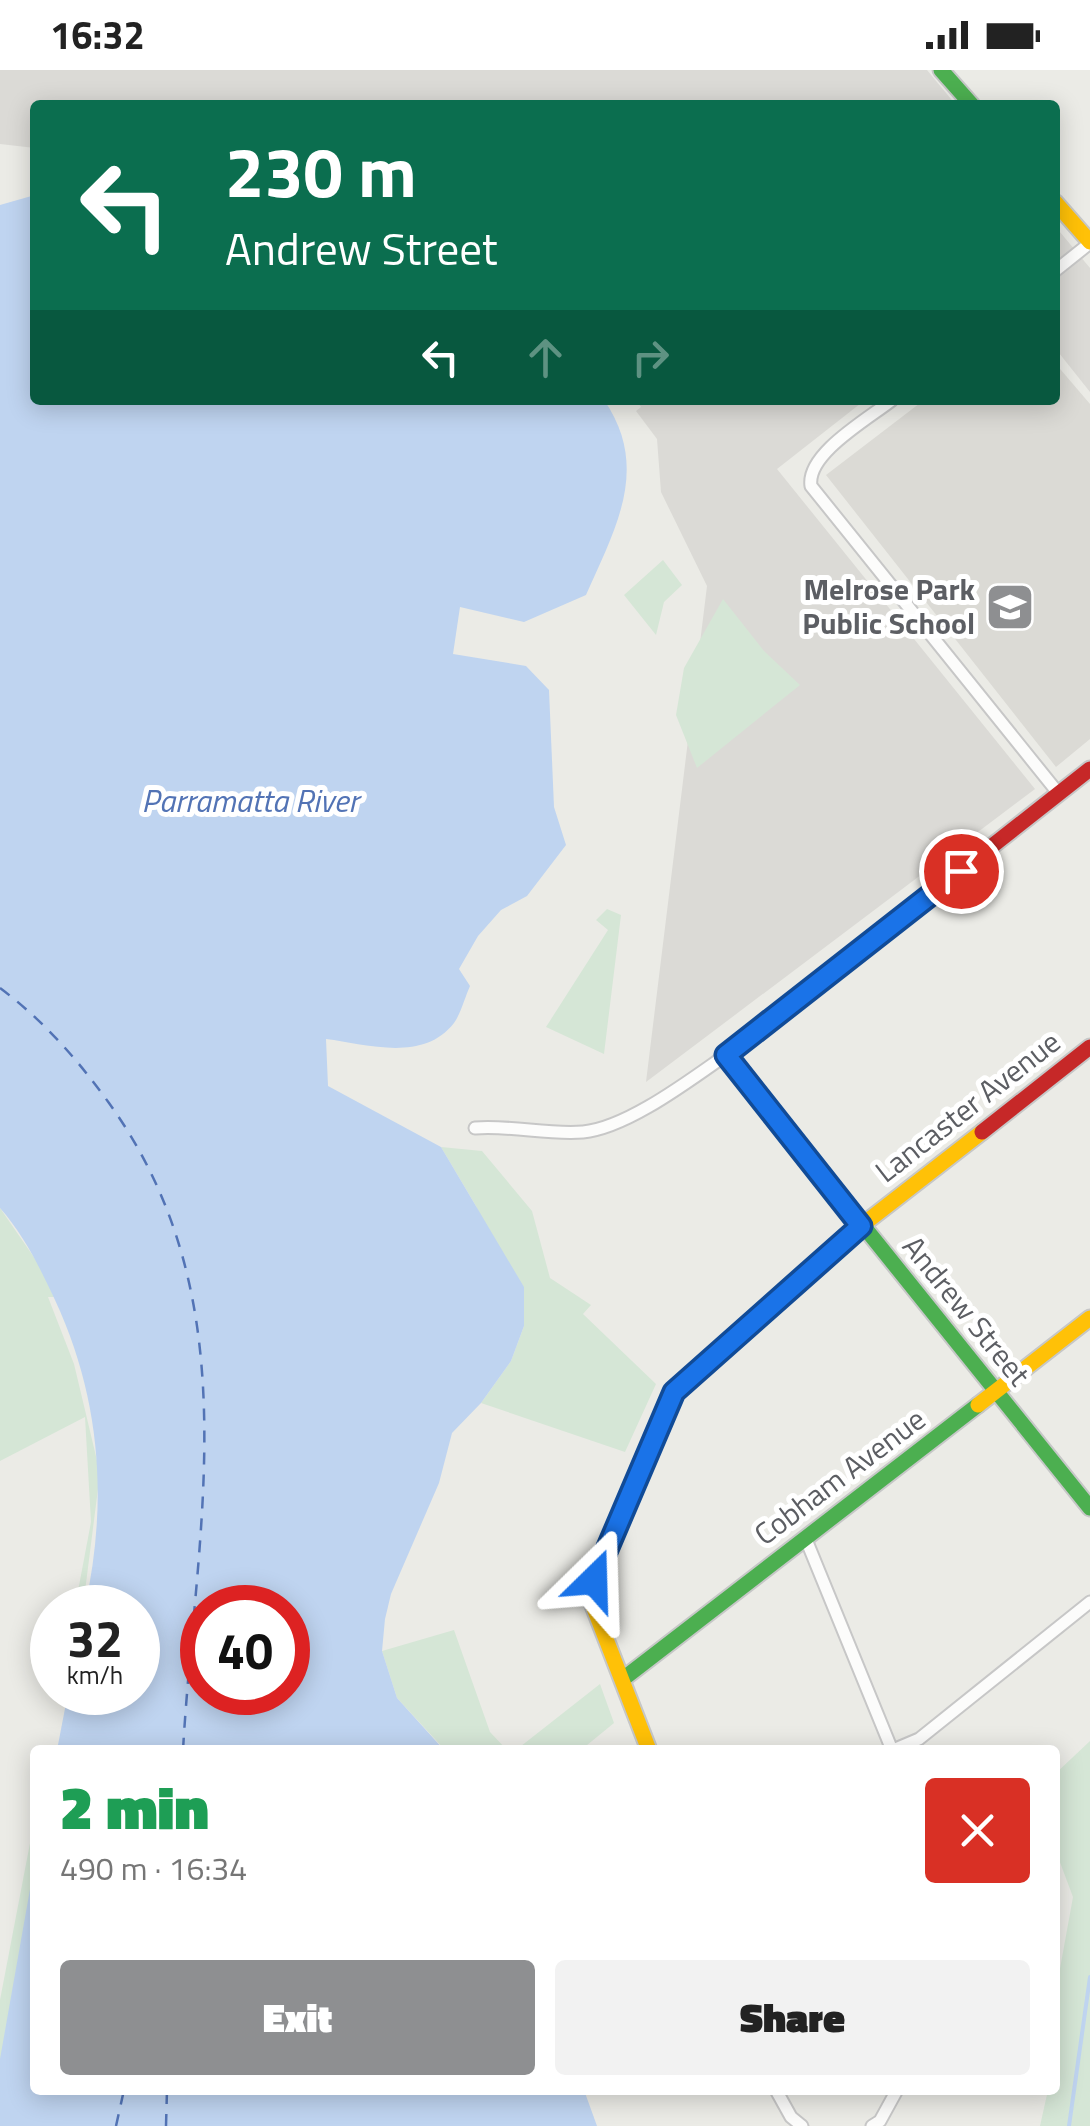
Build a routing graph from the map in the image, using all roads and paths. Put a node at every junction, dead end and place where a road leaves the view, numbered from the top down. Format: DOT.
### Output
graph roads {
  1 [pos="941,70"];
  2 [pos="968,100"];
  3 [pos="1060,208"];
  4 [pos="1090,242"];
  5 [pos="1060,267"];
  6 [pos="886,405"];
  7 [pos="1090,769"];
  8 [pos="1059,794"];
  9 [pos="1090,1047"];
  10 [pos="726,1055"];
  11 [pos="475,1128"];
  12 [pos="861,1226"];
  13 [pos="1090,1318"];
  14 [pos="997,1392"];
  15 [pos="1090,1508"];
  16 [pos="806,1537"];
  17 [pos="1090,1602"];
  18 [pos="623,1679"];
  19 [pos="648,1745"];
  20 [pos="891,1745"];
  21 [pos="905,1745"];
  22 [pos="779,2095"];
  23 [pos="894,2095"];
  24 [pos="802,2126"];
  25 [pos="872,2126"];
  1 -- 2 [label="street"];
  3 -- 4 [label="street"];
  4 -- 5 [label="street"];
  6 -- 8 [label="street"];
  7 -- 8 [label="street"];
  8 -- 10 [label="street"];
  9 -- 12 [label="street, Lancaster Avenue"];
  10 -- 11 [label="street"];
  10 -- 12 [label="street, Andrew Street"];
  12 -- 14 [label="street, Andrew Street"];
  12 -- 18 [label="street, Lancaster Avenue"];
  13 -- 14 [label="street, Cobham Avenue"];
  14 -- 15 [label="street, Andrew Street"];
  14 -- 16 [label="street, Cobham Avenue"];
  16 -- 18 [label="street, Cobham Avenue"];
  16 -- 20 [label="street"];
  17 -- 21 [label="street"];
  18 -- 19 [label="street, Lancaster Avenue"];
  22 -- 24 [label="street"];
  23 -- 25 [label="street"];
}
